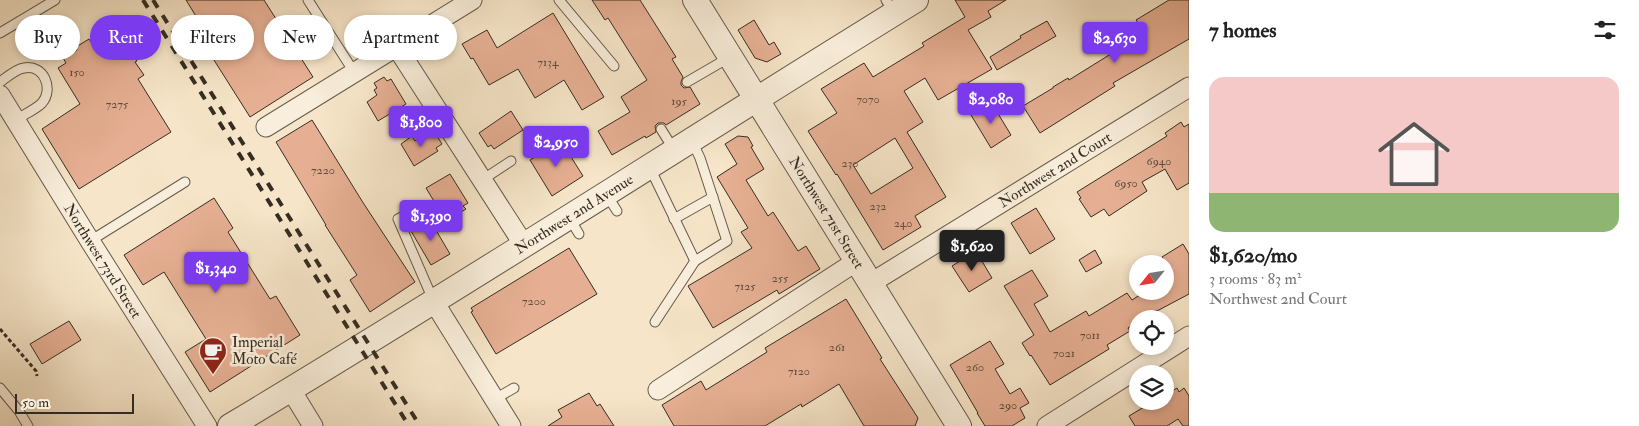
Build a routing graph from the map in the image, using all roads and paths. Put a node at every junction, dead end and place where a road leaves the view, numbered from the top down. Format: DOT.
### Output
graph roads {
  1 [pos="54,0"];
  2 [pos="308,0"];
  3 [pos="472,0"];
  4 [pos="559,0"];
  5 [pos="695,0"];
  6 [pos="916,0"];
  7 [pos="890,7"];
  8 [pos="447,15"];
  9 [pos="0,33"];
  10 [pos="731,57"];
  11 [pos="373,60"];
  12 [pos="405,60"];
  13 [pos="614,66"];
  14 [pos="354,72"];
  15 [pos="0,82"];
  16 [pos="687,82"];
  17 [pos="1189,87"];
  18 [pos="0,95"];
  19 [pos="756,98"];
  20 [pos="15,120"];
  21 [pos="266,127"];
  22 [pos="661,129"];
  23 [pos="683,145"];
  24 [pos="511,161"];
  25 [pos="649,166"];
  26 [pos="482,180"];
  27 [pos="185,182"];
  28 [pos="713,197"];
  29 [pos="420,207"];
  30 [pos="674,219"];
  31 [pos="90,241"];
  32 [pos="524,245"];
  33 [pos="695,261"];
  34 [pos="857,261"];
  35 [pos="871,283"];
  36 [pos="434,302"];
  37 [pos="655,322"];
  38 [pos="0,329"];
  39 [pos="1189,336"];
  40 [pos="36,376"];
  41 [pos="0,388"];
  42 [pos="514,388"];
  43 [pos="291,390"];
  44 [pos="658,390"];
  45 [pos="495,399"];
  46 [pos="956,425"];
  47 [pos="28,426"];
  48 [pos="207,426"];
  49 [pos="230,426"];
  50 [pos="313,426"];
  51 [pos="511,426"];
  52 [pos="1047,426"];
  1 -- 9 [label="lane"];
  2 -- 14 [label="lane"];
  3 -- 8 [label="street"];
  4 -- 13 [label="lane"];
  5 -- 10 [label="street, Northwest 71st Street"];
  6 -- 7 [label="street, Northwest 2nd Avenue"];
  7 -- 19 [label="street, Northwest 2nd Avenue"];
  10 -- 16 [label="lane"];
  10 -- 19 [label="street, Northwest 71st Street"];
  11 -- 14 [label="street"];
  12 -- 26 [label="street"];
  14 -- 21 [label="street"];
  15 -- 20 [label="lane"];
  17 -- 35 [label="street, Northwest 2nd Court"];
  18 -- 20 [label="street, Northwest 73rd Street"];
  19 -- 23 [label="street, Northwest 2nd Avenue"];
  19 -- 34 [label="street, Northwest 71st Street"];
  20 -- 31 [label="street, Northwest 73rd Street"];
  22 -- 23 [label="lane"];
  23 -- 25 [label="street, Northwest 2nd Avenue"];
  23 -- 28 [label="lane"];
  24 -- 26 [label="lane"];
  25 -- 30 [label="lane"];
  25 -- 32 [label="street, Northwest 2nd Avenue"];
  26 -- 32 [label="street"];
  27 -- 31 [label="lane"];
  28 -- 30 [label="lane"];
  28 -- 33 [label="lane"];
  29 -- 36 [label="lane"];
  30 -- 33 [label="lane"];
  31 -- 48 [label="street, Northwest 73rd Street"];
  32 -- 36 [label="street, Northwest 2nd Avenue"];
  33 -- 37 [label="lane"];
  34 -- 35 [label="street, Northwest 71st Street"];
  34 -- 44 [label="street"];
  35 -- 46 [label="street, Northwest 71st Street"];
  36 -- 43 [label="street, Northwest 2nd Avenue"];
  36 -- 45 [label="street"];
  38 -- 40 [label="path"];
  39 -- 52 [label="street"];
  41 -- 47 [label="lane"];
  42 -- 45 [label="lane"];
  43 -- 49 [label="street, Northwest 2nd Avenue"];
  43 -- 50 [label="street"];
  45 -- 51 [label="street"];
}
